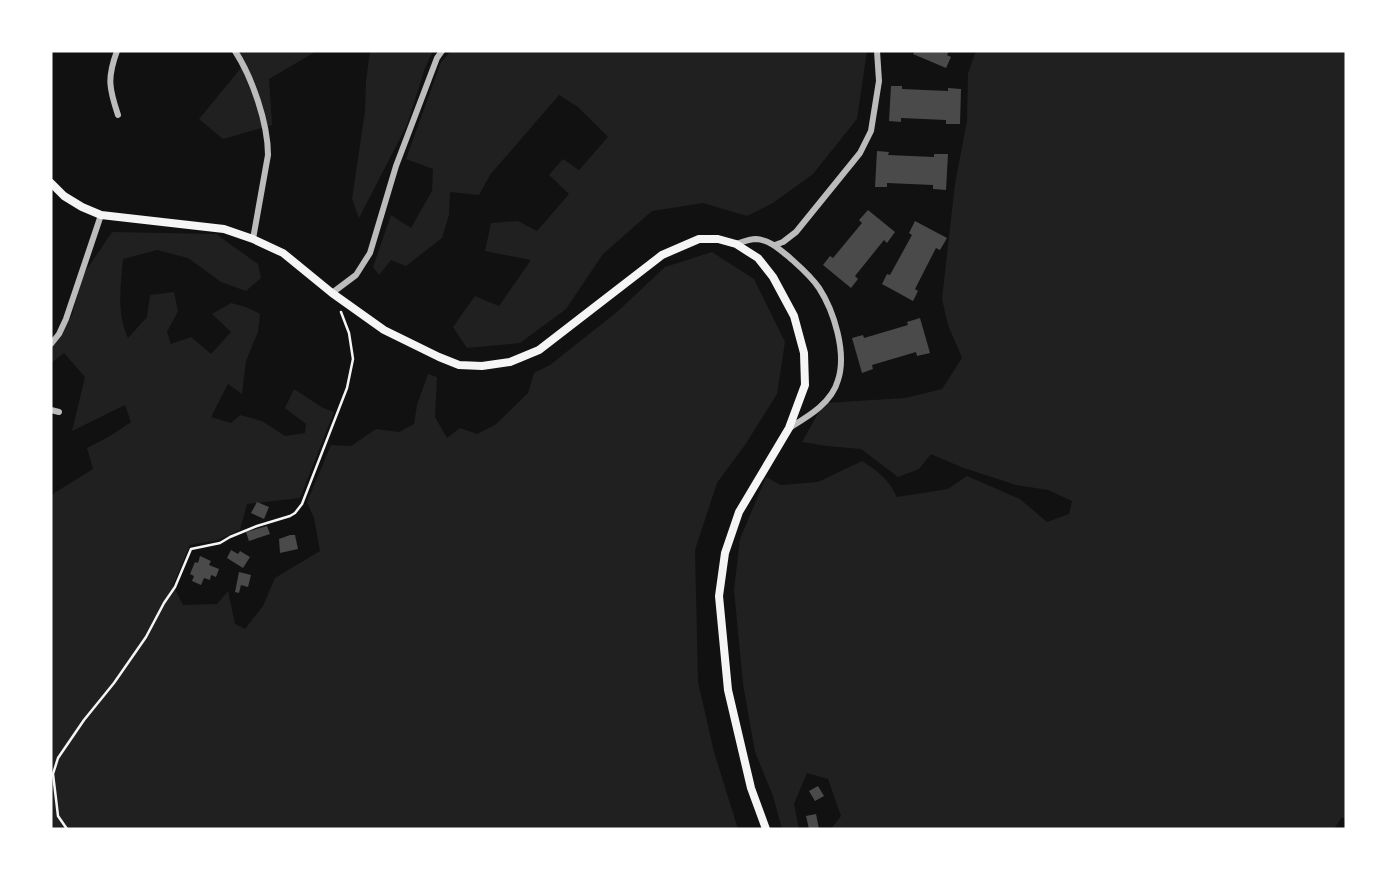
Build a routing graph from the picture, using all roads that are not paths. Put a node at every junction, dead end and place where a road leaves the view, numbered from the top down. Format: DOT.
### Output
graph roads {
  1 [pos="117,51"];
  2 [pos="235,51"];
  3 [pos="442,51"];
  4 [pos="877,51"];
  5 [pos="118,115"];
  6 [pos="51,183"];
  7 [pos="101,215"];
  8 [pos="253,239"];
  9 [pos="736,244"];
  10 [pos="775,246"];
  11 [pos="332,293"];
  12 [pos="51,344"];
  13 [pos="51,410"];
  14 [pos="59,412"];
  15 [pos="789,428"];
  16 [pos="766,829"];
  1 -- 5 [label="street"];
  2 -- 8 [label="street"];
  3 -- 11 [label="street"];
  4 -- 10 [label="street"];
  6 -- 7 [label="main road"];
  7 -- 8 [label="main road"];
  7 -- 12 [label="street"];
  8 -- 11 [label="main road"];
  9 -- 10 [label="street"];
  9 -- 11 [label="main road"];
  9 -- 15 [label="main road"];
  10 -- 15 [label="street"];
  13 -- 14 [label="street"];
  15 -- 16 [label="main road"];
}
